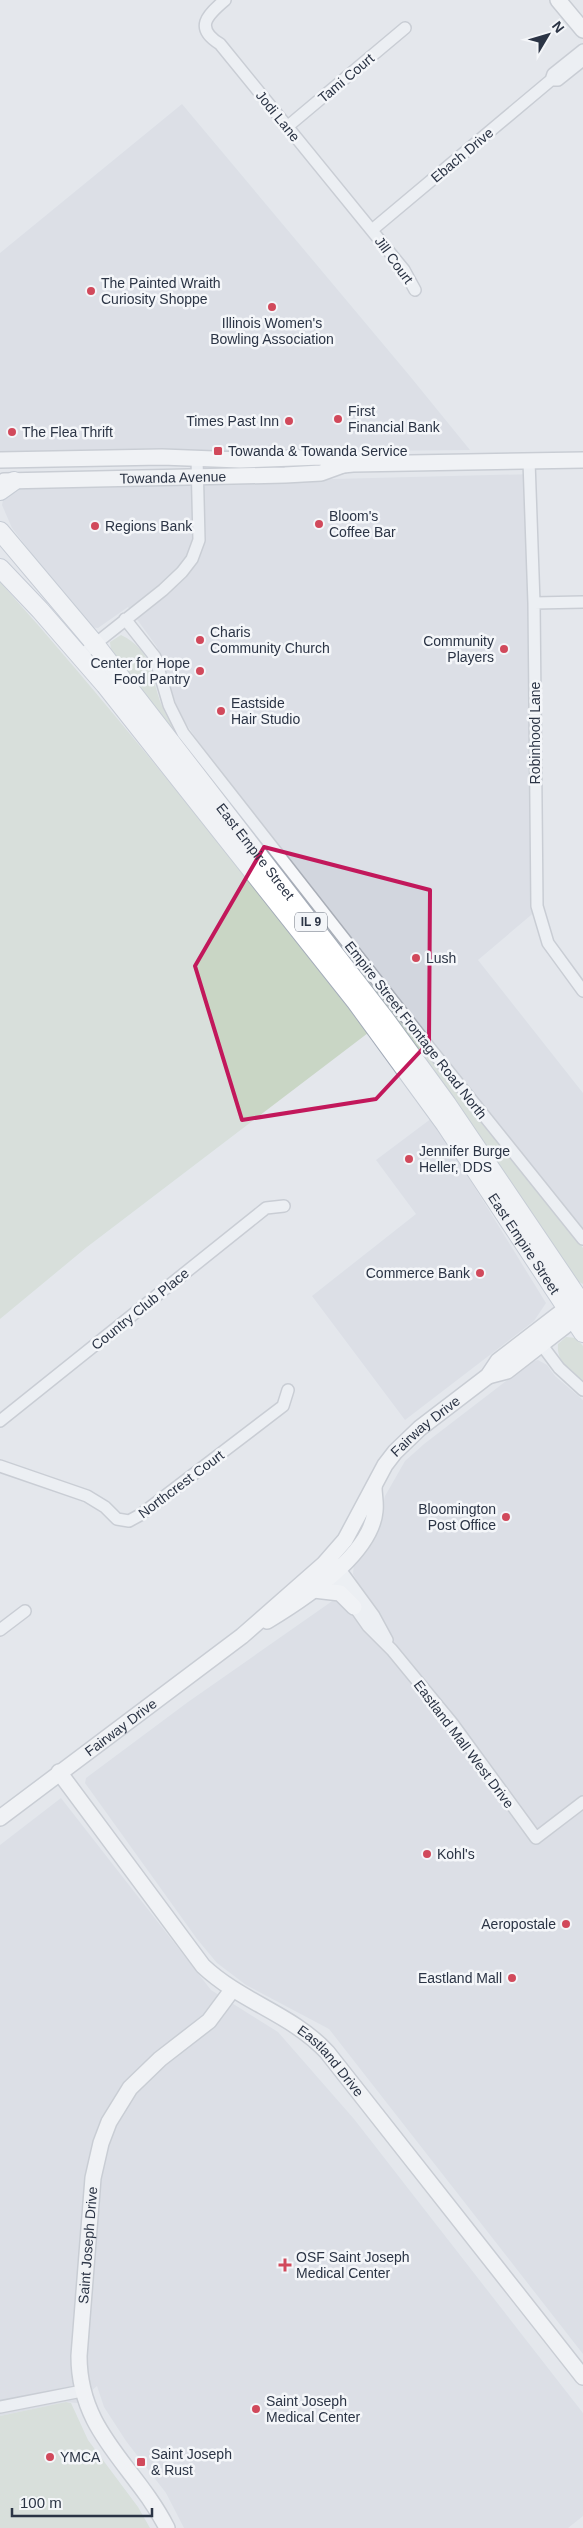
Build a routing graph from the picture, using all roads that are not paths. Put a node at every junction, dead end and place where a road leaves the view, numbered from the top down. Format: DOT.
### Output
graph roads {
  1 [pos="558,0"];
  2 [pos="223,1"];
  3 [pos="405,28"];
  4 [pos="583,30"];
  5 [pos="583,50"];
  6 [pos="583,60"];
  7 [pos="552,80"];
  8 [pos="287,128"];
  9 [pos="372,230"];
  10 [pos="415,290"];
  11 [pos="197,458"];
  12 [pos="0,460"];
  13 [pos="583,460"];
  14 [pos="529,461"];
  15 [pos="343,465"];
  16 [pos="198,477"];
  17 [pos="5,484"];
  18 [pos="1,529"];
  19 [pos="0,568"];
  20 [pos="583,602"];
  21 [pos="534,603"];
  22 [pos="125,619"];
  23 [pos="95,644"];
  24 [pos="80,656"];
  25 [pos="582,987"];
  26 [pos="284,1206"];
  27 [pos="583,1239"];
  28 [pos="579,1310"];
  29 [pos="541,1344"];
  30 [pos="488,1376"];
  31 [pos="288,1390"];
  32 [pos="583,1390"];
  33 [pos="0,1421"];
  34 [pos="0,1466"];
  35 [pos="332,1566"];
  36 [pos="314,1590"];
  37 [pos="354,1607"];
  38 [pos="25,1611"];
  39 [pos="0,1630"];
  40 [pos="242,1636"];
  41 [pos="392,1650"];
  42 [pos="59,1772"];
  43 [pos="583,1802"];
  44 [pos="0,1818"];
  45 [pos="232,1990"];
  46 [pos="583,2376"];
  47 [pos="583,2382"];
  48 [pos="82,2391"];
  49 [pos="0,2407"];
  50 [pos="167,2528"];
  1 -- 4 [label="main road"];
  2 -- 8 [label="street, Jodi Lane"];
  3 -- 8 [label="street, Tami Court"];
  5 -- 7 [label="street, Ebach Drive"];
  6 -- 7 [label="street, Ebach Drive"];
  7 -- 9 [label="street, Ebach Drive"];
  8 -- 9 [label="street, Jodi Lane"];
  9 -- 10 [label="street, Jill Court"];
  11 -- 12 [label="main road, Towanda Avenue"];
  11 -- 15 [label="main road, Towanda Avenue"];
  11 -- 16 [label="street"];
  13 -- 14 [label="main road, Towanda Avenue"];
  14 -- 15 [label="main road, Towanda Avenue"];
  14 -- 21 [label="street, Robinhood Lane"];
  15 -- 16 [label="main road, Towanda Avenue"];
  16 -- 17 [label="main road, Towanda Avenue"];
  16 -- 22 [label="street"];
  18 -- 23 [label="main road, East Empire Street / IL 9"];
  19 -- 24 [label="main road, East Empire Street / IL 9"];
  20 -- 21 [label="street"];
  21 -- 25 [label="street, Robinhood Lane"];
  22 -- 23 [label="street"];
  22 -- 27 [label="street, Empire Street Frontage Road North"];
  23 -- 24 [label="street"];
  23 -- 28 [label="main road, East Empire Street / IL 9"];
  24 -- 28 [label="main road, East Empire Street / IL 9"];
  26 -- 33 [label="street, Country Club Place"];
  28 -- 29 [label="main road, Fairway Drive"];
  28 -- 30 [label="main road, Fairway Drive"];
  29 -- 30 [label="main road, Fairway Drive"];
  29 -- 32 [label="street"];
  30 -- 35 [label="main road, Fairway Drive"];
  31 -- 34 [label="street, Northcrest Court"];
  35 -- 36 [label="main road, Fairway Drive"];
  35 -- 37 [label="street, Eastland Mall West Drive"];
  35 -- 40 [label="main road, Fairway Drive"];
  35 -- 41 [label="street, Eastland Mall West Drive"];
  36 -- 37 [label="main road"];
  36 -- 40 [label="main road, Fairway Drive"];
  37 -- 41 [label="street, Eastland Mall West Drive"];
  38 -- 39 [label="street"];
  40 -- 42 [label="main road, Fairway Drive"];
  41 -- 43 [label="street, Eastland Mall West Drive"];
  42 -- 44 [label="main road, Fairway Drive"];
  42 -- 45 [label="main road, Eastland Drive"];
  45 -- 46 [label="main road, Eastland Drive"];
  45 -- 48 [label="main road, Saint Joseph Drive"];
  46 -- 47 [label="main road, Eastland Drive"];
  48 -- 49 [label="street"];
  48 -- 50 [label="main road, Saint Joseph Drive"];
}
